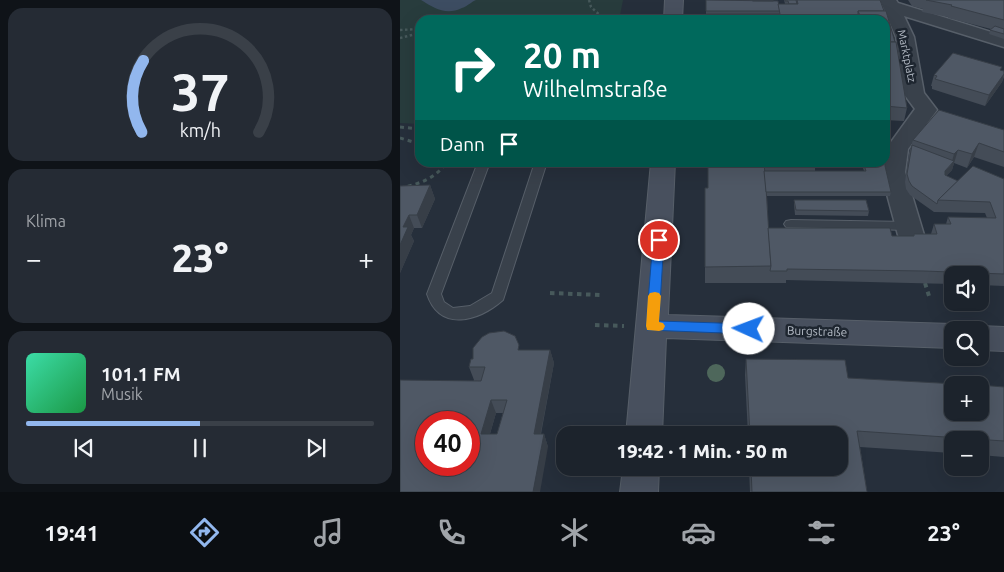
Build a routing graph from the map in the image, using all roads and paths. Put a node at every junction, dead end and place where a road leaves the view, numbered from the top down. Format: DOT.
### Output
graph roads {
  1 [pos="589,0"];
  2 [pos="674,0"];
  3 [pos="890,3"];
  4 [pos="600,15"];
  5 [pos="673,15"];
  6 [pos="400,30"];
  7 [pos="415,31"];
  8 [pos="415,33"];
  9 [pos="400,38"];
  10 [pos="1004,42"];
  11 [pos="927,110"];
  12 [pos="950,116"];
  13 [pos="400,127"];
  14 [pos="415,128"];
  15 [pos="400,138"];
  16 [pos="415,142"];
  17 [pos="444,167"];
  18 [pos="482,167"];
  19 [pos="539,167"];
  20 [pos="663,167"];
  21 [pos="400,188"];
  22 [pos="791,224"];
  23 [pos="910,231"];
  24 [pos="925,283"];
  25 [pos="550,293"];
  26 [pos="600,295"];
  27 [pos="929,296"];
  28 [pos="652,326"];
  29 [pos="944,336"];
  30 [pos="989,338"];
  31 [pos="1004,339"];
  32 [pos="645,426"];
  33 [pos="641,476"];
  34 [pos="640,492"];
  1 -- 4 [label="path"];
  2 -- 5 [label="main road"];
  3 -- 10 [label="street"];
  3 -- 11 [label="street, Marktplatz"];
  6 -- 7 [label="path"];
  8 -- 9 [label="path"];
  11 -- 12 [label="street"];
  11 -- 23 [label="street"];
  13 -- 14 [label="path"];
  15 -- 16 [label="path"];
  17 -- 21 [label="path"];
  18 -- 19 [label="lane"];
  20 -- 28 [label="main road"];
  22 -- 23 [label="lane"];
  24 -- 27 [label="path"];
  25 -- 26 [label="path"];
  28 -- 29 [label="main road, Burgstraße"];
  28 -- 32 [label="main road"];
  30 -- 31 [label="main road"];
  33 -- 34 [label="main road"];
}
